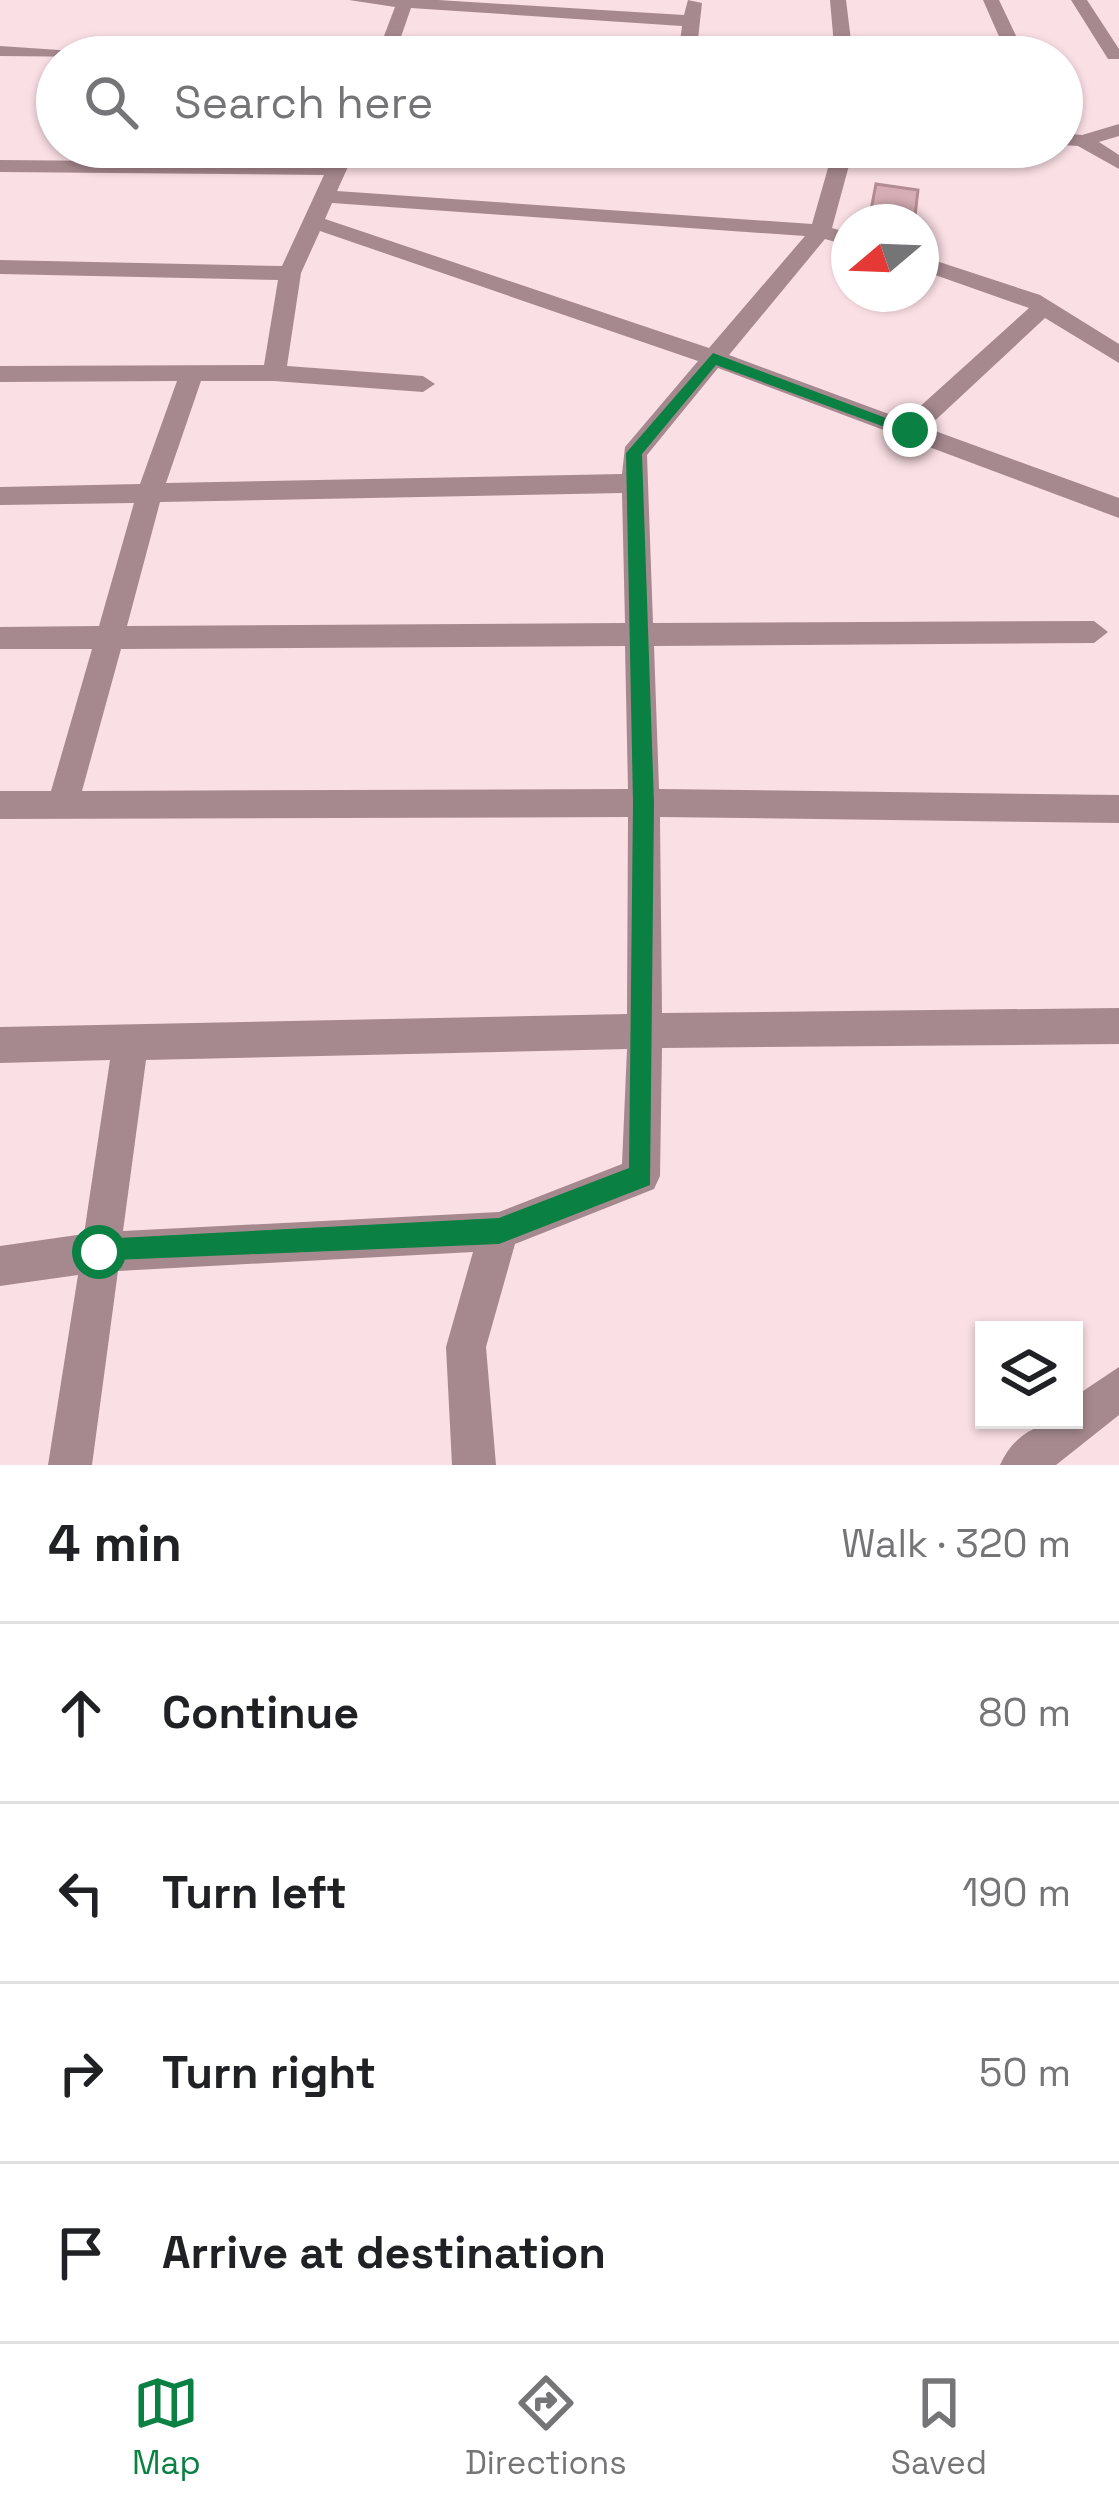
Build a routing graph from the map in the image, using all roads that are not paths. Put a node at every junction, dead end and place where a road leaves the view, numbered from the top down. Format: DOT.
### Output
graph roads {
  1 [pos="357,0"];
  2 [pos="695,0"];
  3 [pos="838,0"];
  4 [pos="991,0"];
  5 [pos="1079,0"];
  6 [pos="405,1"];
  7 [pos="692,21"];
  8 [pos="393,36"];
  9 [pos="690,36"];
  10 [pos="842,36"];
  11 [pos="1007,36"];
  12 [pos="0,51"];
  13 [pos="36,53"];
  14 [pos="1114,55"];
  15 [pos="1119,130"];
  16 [pos="1083,138"];
  17 [pos="1083,145"];
  18 [pos="1119,163"];
  19 [pos="0,166"];
  20 [pos="36,166"];
  21 [pos="225,168"];
  22 [pos="838,168"];
  23 [pos="337,169"];
  24 [pos="325,196"];
  25 [pos="314,222"];
  26 [pos="821,231"];
  27 [pos="831,234"];
  28 [pos="0,267"];
  29 [pos="939,269"];
  30 [pos="290,273"];
  31 [pos="1043,307"];
  32 [pos="1119,355"];
  33 [pos="713,358"];
  34 [pos="192,372"];
  35 [pos="274,373"];
  36 [pos="0,374"];
  37 [pos="423,384"];
  38 [pos="910,430"];
  39 [pos="635,483"];
  40 [pos="150,493"];
  41 [pos="0,496"];
  42 [pos="1119,508"];
  43 [pos="639,632"];
  44 [pos="1094,632"];
  45 [pos="110,637"];
  46 [pos="0,638"];
  47 [pos="644,803"];
  48 [pos="0,805"];
  49 [pos="62,805"];
  50 [pos="1119,809"];
  51 [pos="1119,1026"];
  52 [pos="645,1031"];
  53 [pos="131,1042"];
  54 [pos="0,1045"];
  55 [pos="499,1231"];
  56 [pos="99,1252"];
  57 [pos="0,1265"];
  58 [pos="1119,1388"];
  59 [pos="70,1465"];
  60 [pos="473,1465"];
  61 [pos="1022,1465"];
  1 -- 6 [label="street"];
  2 -- 7 [label="street"];
  3 -- 10 [label="street"];
  4 -- 11 [label="street"];
  5 -- 14 [label="street"];
  6 -- 7 [label="street"];
  6 -- 8 [label="street"];
  7 -- 9 [label="street"];
  12 -- 13 [label="street"];
  15 -- 16 [label="street"];
  17 -- 18 [label="street"];
  19 -- 20 [label="street"];
  21 -- 23 [label="street"];
  22 -- 26 [label="street"];
  23 -- 24 [label="street"];
  24 -- 25 [label="street"];
  24 -- 26 [label="street"];
  25 -- 30 [label="street"];
  25 -- 33 [label="street"];
  26 -- 27 [label="street"];
  26 -- 33 [label="street"];
  28 -- 30 [label="street"];
  29 -- 31 [label="street"];
  30 -- 35 [label="street"];
  31 -- 32 [label="street"];
  31 -- 38 [label="street"];
  33 -- 38 [label="street"];
  33 -- 39 [label="street"];
  34 -- 35 [label="street"];
  34 -- 36 [label="street"];
  34 -- 40 [label="street"];
  35 -- 37 [label="street"];
  38 -- 42 [label="street"];
  39 -- 40 [label="street"];
  39 -- 43 [label="street"];
  40 -- 41 [label="street"];
  40 -- 45 [label="street"];
  43 -- 44 [label="street"];
  43 -- 45 [label="street"];
  43 -- 47 [label="street"];
  45 -- 46 [label="street"];
  45 -- 49 [label="street"];
  47 -- 49 [label="street"];
  47 -- 50 [label="street"];
  47 -- 52 [label="street"];
  48 -- 49 [label="street"];
  51 -- 52 [label="street"];
  52 -- 53 [label="street"];
  52 -- 55 [label="street"];
  53 -- 54 [label="street"];
  53 -- 56 [label="street"];
  55 -- 56 [label="street"];
  55 -- 60 [label="street"];
  56 -- 57 [label="street"];
  56 -- 59 [label="street"];
  58 -- 61 [label="street"];
}
